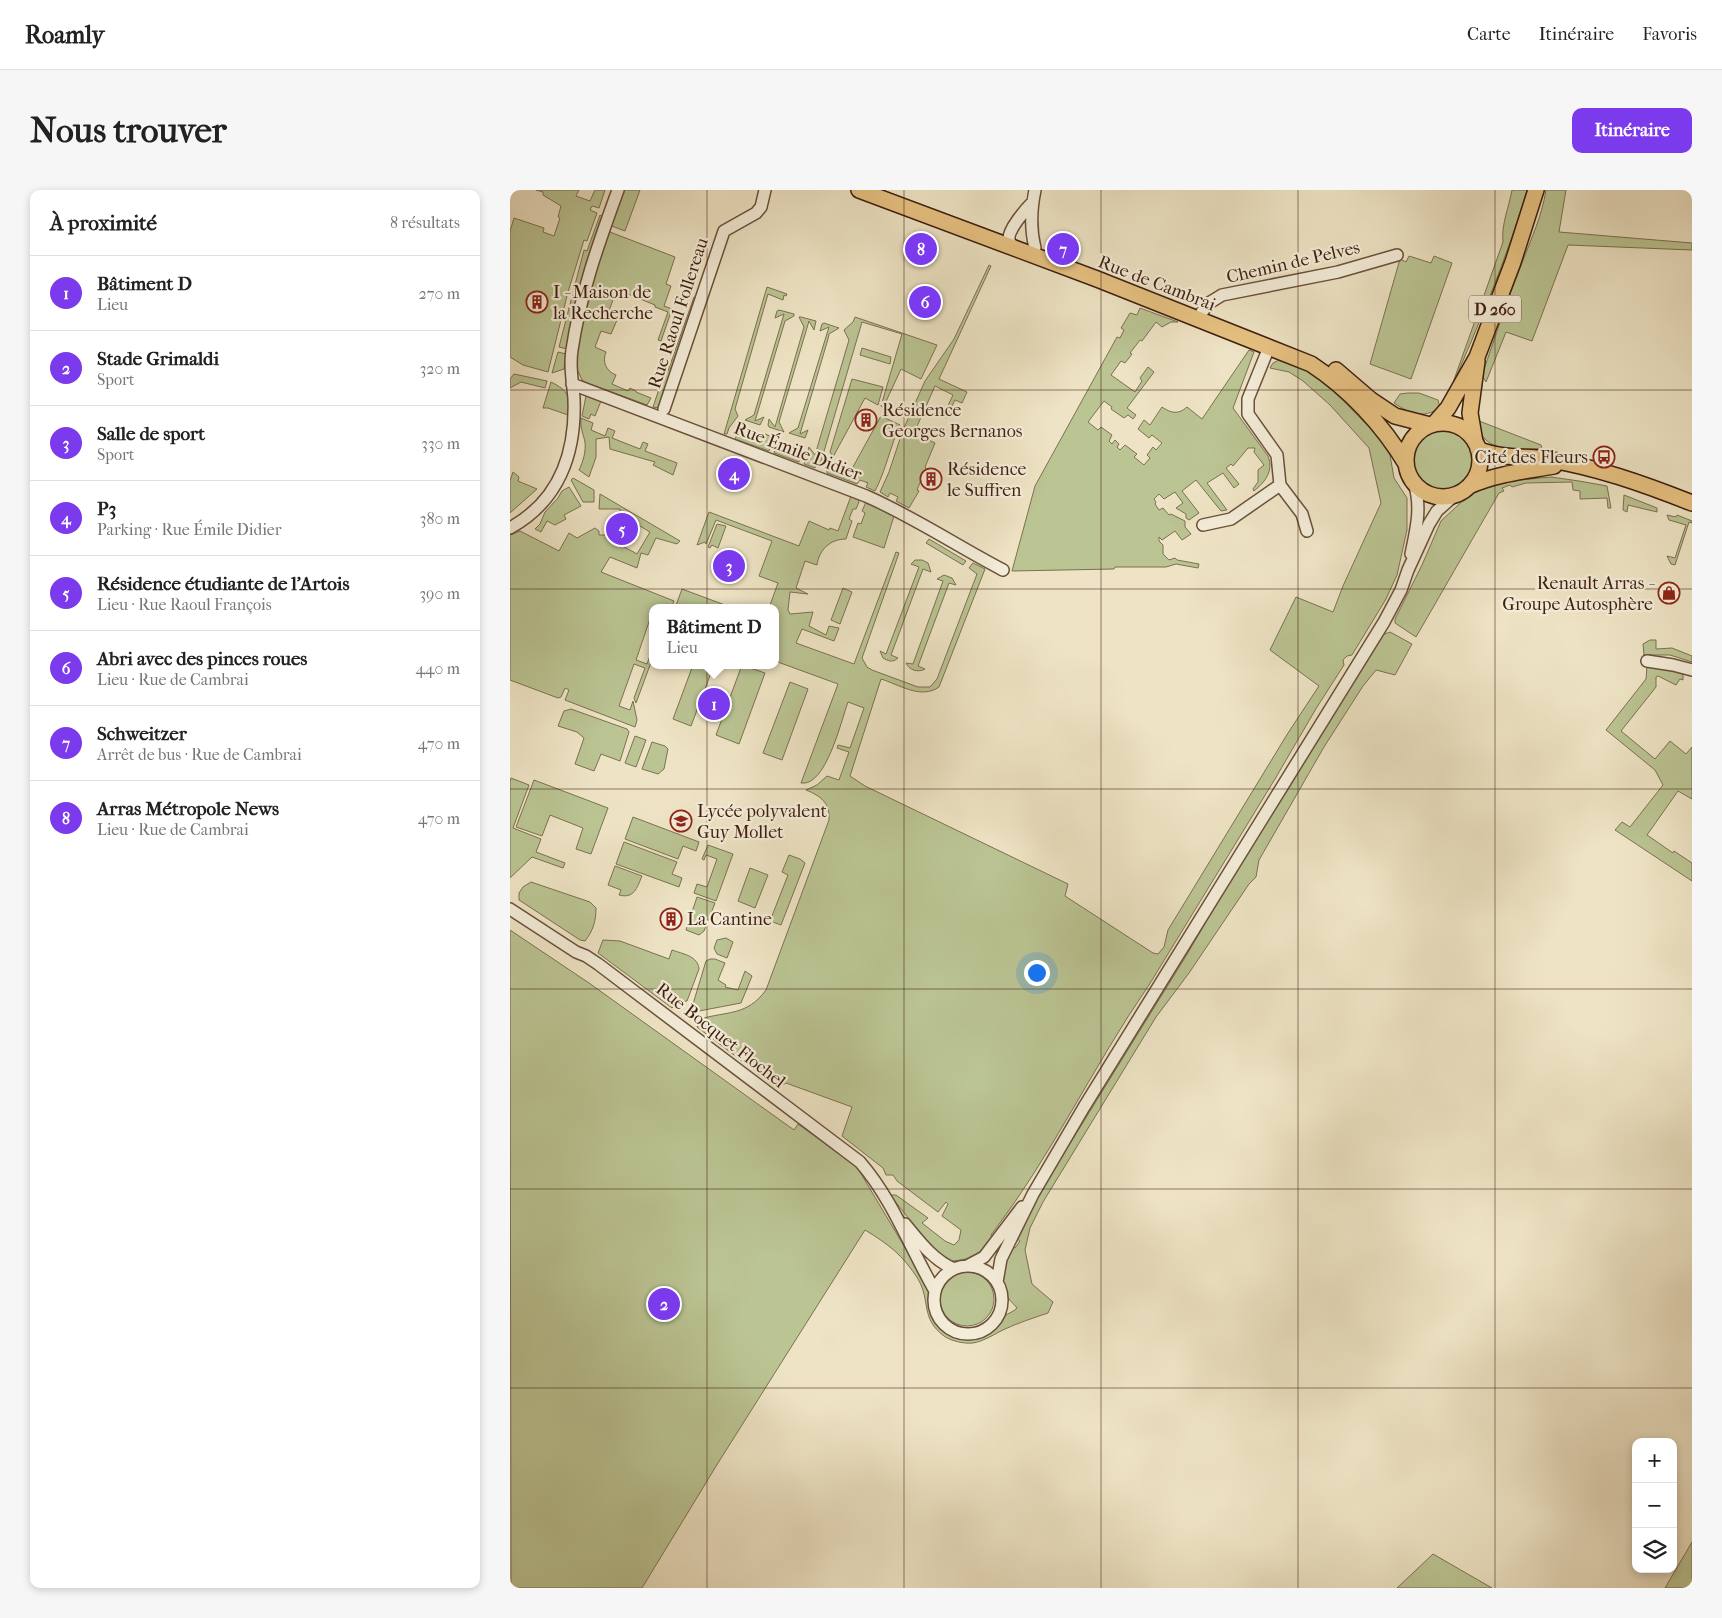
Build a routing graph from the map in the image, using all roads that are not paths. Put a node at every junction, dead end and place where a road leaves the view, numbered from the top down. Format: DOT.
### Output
graph roads {
  1 [pos="618,190"];
  2 [pos="765,190"];
  3 [pos="859,190"];
  4 [pos="882,190"];
  5 [pos="1035,190"];
  6 [pos="1536,190"];
  7 [pos="1032,204"];
  8 [pos="1012,244"];
  9 [pos="1035,248"];
  10 [pos="1396,255"];
  11 [pos="1202,312"];
  12 [pos="1269,347"];
  13 [pos="1477,357"];
  14 [pos="572,384"];
  15 [pos="664,409"];
  16 [pos="1432,425"];
  17 [pos="1477,446"];
  18 [pos="1406,464"];
  19 [pos="1569,464"];
  20 [pos="1414,483"];
  21 [pos="1280,485"];
  22 [pos="1462,490"];
  23 [pos="1692,503"];
  24 [pos="1203,525"];
  25 [pos="510,528"];
  26 [pos="1307,530"];
  27 [pos="1003,570"];
  28 [pos="1408,570"];
  29 [pos="1647,662"];
  30 [pos="1692,670"];
  31 [pos="510,909"];
  32 [pos="1033,1194"];
  33 [pos="892,1210"];
  34 [pos="967,1266"];
  35 [pos="954,1269"];
  36 [pos="997,1282"];
  37 [pos="935,1291"];
  1 -- 14 [label="street"];
  2 -- 15 [label="street, Rue Raoul Follereau"];
  3 -- 8 [label="main road, Rue de Cambrai"];
  4 -- 8 [label="main road, Rue de Cambrai"];
  5 -- 7 [label="street"];
  6 -- 13 [label="main road, D 260"];
  7 -- 8 [label="street"];
  7 -- 9 [label="street"];
  8 -- 9 [label="main road, Rue de Cambrai"];
  8 -- 12 [label="main road, Rue de Cambrai"];
  9 -- 11 [label="main road, Rue de Cambrai"];
  10 -- 11 [label="street, Chemin de Pelves"];
  11 -- 16 [label="main road, Rue de Cambrai"];
  12 -- 18 [label="main road, Rue de Cambrai"];
  12 -- 21 [label="street"];
  13 -- 16 [label="main road, D 260"];
  13 -- 17 [label="main road, D 260"];
  14 -- 25 [label="street"];
  14 -- 27 [label="street, Rue Émile Didier"];
  16 -- 17 [label="main road"];
  16 -- 18 [label="main road"];
  17 -- 19 [label="main road"];
  17 -- 22 [label="main road"];
  18 -- 20 [label="main road"];
  19 -- 22 [label="main road"];
  19 -- 23 [label="main road"];
  20 -- 22 [label="main road"];
  20 -- 28 [label="street"];
  21 -- 24 [label="street"];
  21 -- 26 [label="street"];
  22 -- 28 [label="street"];
  28 -- 32 [label="street"];
  29 -- 30 [label="street"];
  31 -- 33 [label="street, Rue Bocquet Flochel"];
  32 -- 34 [label="street"];
  32 -- 36 [label="street"];
  33 -- 35 [label="street, Rue Bocquet Flochel"];
  33 -- 37 [label="street, Rue Bocquet Flochel"];
  34 -- 35 [label="street"];
  34 -- 36 [label="street"];
  35 -- 37 [label="street"];
  36 -- 37 [label="street"];
}
